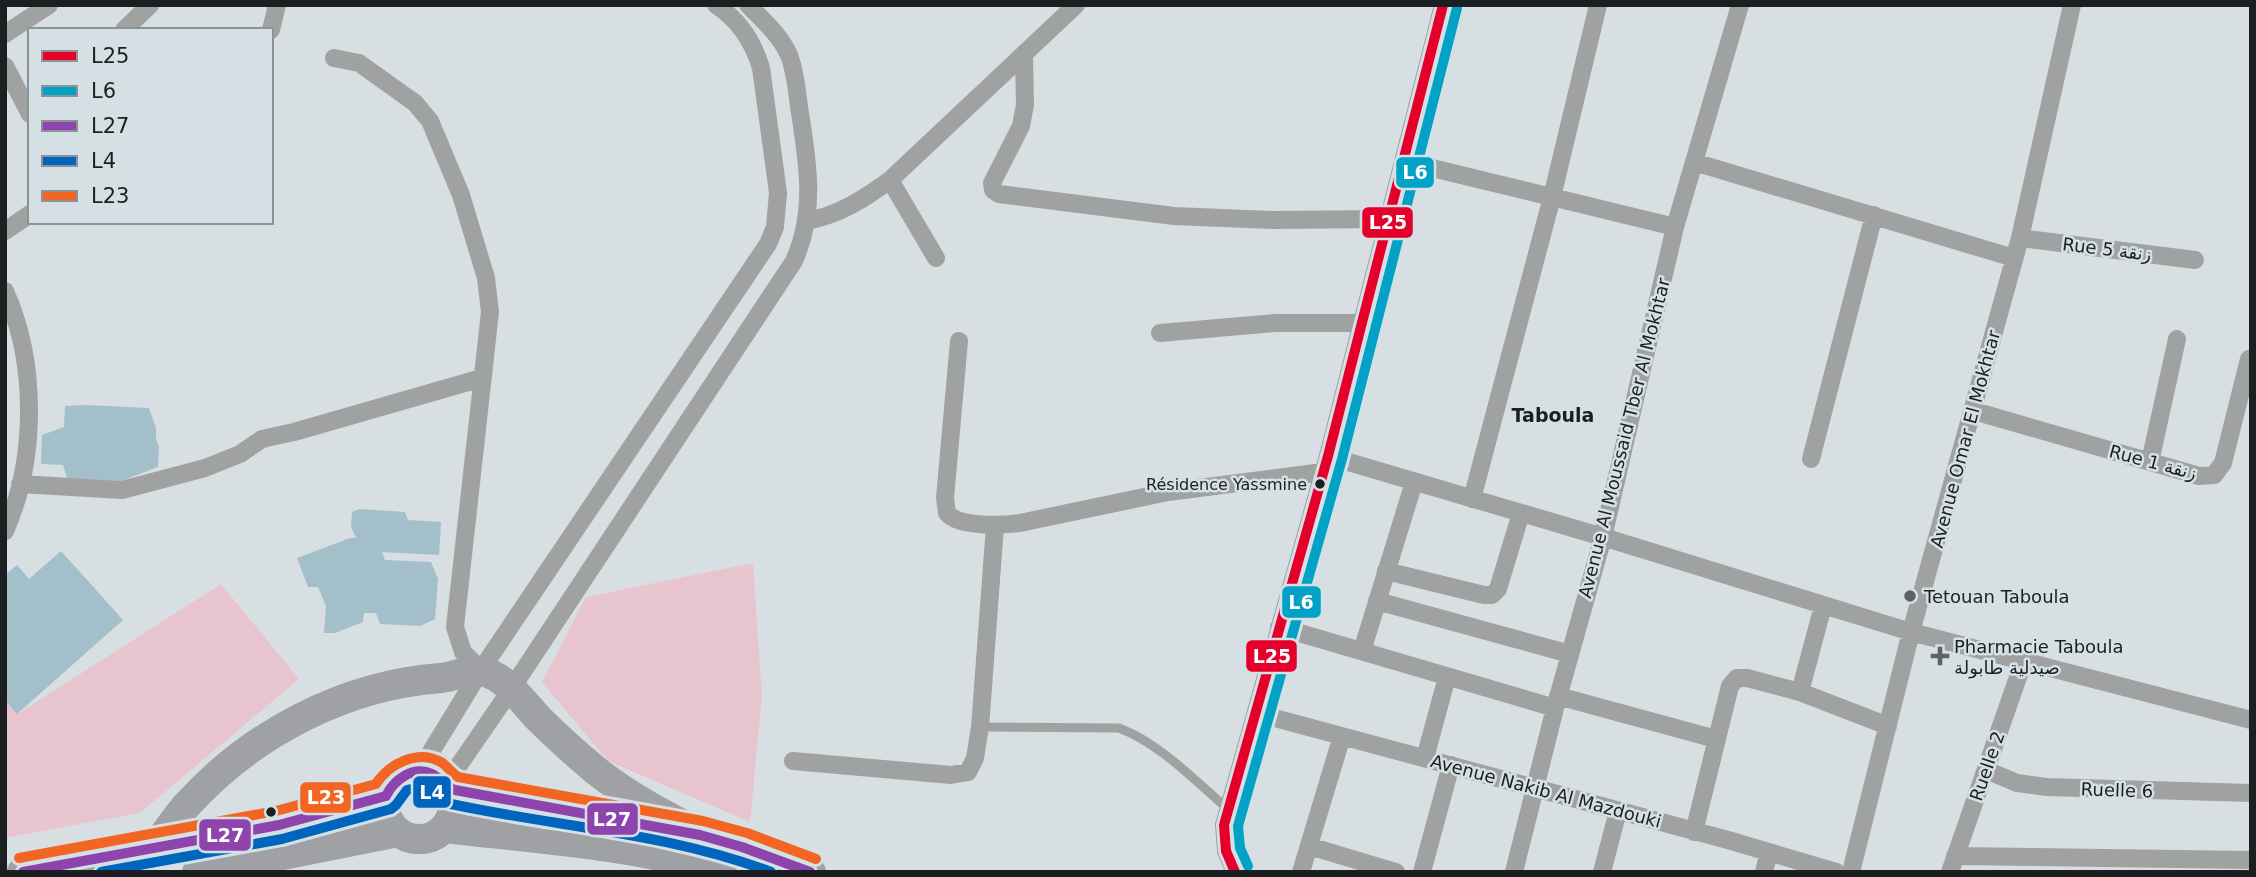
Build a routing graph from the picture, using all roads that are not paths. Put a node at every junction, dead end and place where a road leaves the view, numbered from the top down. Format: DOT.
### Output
graph roads {
  1 [pos="50,5"];
  2 [pos="150,5"];
  3 [pos="277,5"];
  4 [pos="748,5"];
  5 [pos="1076,5"];
  6 [pos="1443,5"];
  7 [pos="1598,5"];
  8 [pos="1740,5"];
  9 [pos="2072,5"];
  10 [pos="721,6"];
  11 [pos="126,28"];
  12 [pos="271,28"];
  13 [pos="5,34"];
  14 [pos="1024,55"];
  15 [pos="334,58"];
  16 [pos="5,66"];
  17 [pos="28,110"];
  18 [pos="1403,161"];
  19 [pos="1694,163"];
  20 [pos="890,180"];
  21 [pos="1552,197"];
  22 [pos="28,215"];
  23 [pos="1874,215"];
  24 [pos="1388,219"];
  25 [pos="807,221"];
  26 [pos="1675,226"];
  27 [pos="5,231"];
  28 [pos="2020,238"];
  29 [pos="936,258"];
  30 [pos="2014,258"];
  31 [pos="2194,260"];
  32 [pos="5,291"];
  33 [pos="10,314"];
  34 [pos="1363,323"];
  35 [pos="1160,333"];
  36 [pos="2177,339"];
  37 [pos="959,341"];
  38 [pos="2249,359"];
  39 [pos="482,378"];
  40 [pos="1974,411"];
  41 [pos="1811,459"];
  42 [pos="2150,462"];
  43 [pos="1325,464"];
  44 [pos="1414,482"];
  45 [pos="20,484"];
  46 [pos="1472,499"];
  47 [pos="1521,513"];
  48 [pos="995,526"];
  49 [pos="5,531"];
  50 [pos="1603,537"];
  51 [pos="1386,571"];
  52 [pos="1377,601"];
  53 [pos="1824,606"];
  54 [pos="1279,626"];
  55 [pos="1911,632"];
  56 [pos="1362,651"];
  57 [pos="1570,654"];
  58 [pos="2024,660"];
  59 [pos="481,670"];
  60 [pos="1447,677"];
  61 [pos="512,688"];
  62 [pos="1800,692"];
  63 [pos="1557,702"];
  64 [pos="1256,713"];
  65 [pos="2251,720"];
  66 [pos="1888,726"];
  67 [pos="980,727"];
  68 [pos="1342,736"];
  69 [pos="1717,739"];
  70 [pos="1425,758"];
  71 [pos="793,761"];
  72 [pos="1451,765"];
  73 [pos="1986,769"];
  74 [pos="438,780"];
  75 [pos="1535,787"];
  76 [pos="2251,793"];
  77 [pos="386,796"];
  78 [pos="1618,811"];
  79 [pos="1227,818"];
  80 [pos="444,828"];
  81 [pos="398,832"];
  82 [pos="1694,832"];
  83 [pos="702,835"];
  84 [pos="1309,846"];
  85 [pos="154,848"];
  86 [pos="1769,852"];
  87 [pos="2251,860"];
  88 [pos="1953,864"];
  89 [pos="22,872"];
  90 [pos="197,872"];
  91 [pos="722,872"];
  92 [pos="811,872"];
  93 [pos="1236,872"];
  94 [pos="1301,872"];
  95 [pos="1396,872"];
  96 [pos="1422,872"];
  97 [pos="1514,872"];
  98 [pos="1602,872"];
  99 [pos="1764,872"];
  100 [pos="1836,872"];
  101 [pos="1851,872"];
  1 -- 13 [label="street"];
  2 -- 11 [label="street"];
  3 -- 12 [label="street"];
  4 -- 25 [label="street"];
  5 -- 14 [label="street"];
  6 -- 18 [label="street"];
  7 -- 21 [label="street"];
  8 -- 19 [label="street, Avenue Al Moussaid Tber Al Mokhtar"];
  9 -- 28 [label="street, Avenue Omar El Mokhtar"];
  10 -- 59 [label="street"];
  14 -- 20 [label="street"];
  14 -- 24 [label="street"];
  15 -- 39 [label="street"];
  16 -- 17 [label="street"];
  18 -- 21 [label="street"];
  18 -- 24 [label="street"];
  19 -- 23 [label="street"];
  19 -- 26 [label="street, Avenue Al Moussaid Tber Al Mokhtar"];
  20 -- 25 [label="street"];
  20 -- 29 [label="street"];
  21 -- 26 [label="street"];
  21 -- 46 [label="street"];
  22 -- 27 [label="street"];
  23 -- 30 [label="street"];
  23 -- 41 [label="street"];
  24 -- 34 [label="street"];
  25 -- 61 [label="street"];
  26 -- 50 [label="street, Avenue Al Moussaid Tber Al Mokhtar"];
  28 -- 30 [label="street, Avenue Omar El Mokhtar"];
  28 -- 31 [label="street, Rue 5 زنقة"];
  30 -- 40 [label="street, Avenue Omar El Mokhtar"];
  32 -- 33 [label="street"];
  33 -- 45 [label="street"];
  34 -- 35 [label="street"];
  34 -- 43 [label="street"];
  36 -- 42 [label="street"];
  37 -- 48 [label="street"];
  38 -- 42 [label="street, Rue 1 زنقة"];
  39 -- 45 [label="street"];
  39 -- 59 [label="street"];
  40 -- 42 [label="street, Rue 1 زنقة"];
  40 -- 55 [label="street, Avenue Omar El Mokhtar"];
  43 -- 44 [label="street"];
  43 -- 48 [label="street"];
  43 -- 54 [label="street"];
  44 -- 46 [label="street"];
  44 -- 51 [label="street"];
  45 -- 49 [label="street"];
  46 -- 47 [label="street"];
  47 -- 50 [label="street"];
  47 -- 51 [label="street"];
  48 -- 67 [label="street"];
  50 -- 53 [label="street"];
  50 -- 57 [label="street, Avenue Al Moussaid Tber Al Mokhtar"];
  51 -- 52 [label="street"];
  52 -- 56 [label="street"];
  52 -- 57 [label="street"];
  53 -- 55 [label="street"];
  53 -- 62 [label="street"];
  54 -- 56 [label="street"];
  54 -- 64 [label="street"];
  55 -- 58 [label="street"];
  55 -- 66 [label="street, Avenue Omar El Mokhtar"];
  56 -- 60 [label="street"];
  57 -- 63 [label="street, Avenue Al Moussaid Tber Al Mokhtar"];
  58 -- 65 [label="street"];
  58 -- 73 [label="street, Ruelle 2"];
  59 -- 61 [label="highway"];
  59 -- 74 [label="street"];
  59 -- 85 [label="highway"];
  60 -- 63 [label="street"];
  60 -- 70 [label="street"];
  61 -- 74 [label="street"];
  61 -- 83 [label="highway"];
  62 -- 66 [label="street"];
  62 -- 69 [label="street"];
  63 -- 69 [label="street"];
  63 -- 75 [label="street, Avenue Al Moussaid Tber Al Mokhtar"];
  64 -- 68 [label="street, Avenue Nakib Al Mazdouki"];
  64 -- 79 [label="street"];
  66 -- 101 [label="street, Avenue Omar El Mokhtar"];
  67 -- 71 [label="street"];
  67 -- 79 [label="lane"];
  68 -- 70 [label="street, Avenue Nakib Al Mazdouki"];
  68 -- 84 [label="street"];
  69 -- 82 [label="street"];
  70 -- 72 [label="street, Avenue Nakib Al Mazdouki"];
  72 -- 75 [label="street, Avenue Nakib Al Mazdouki"];
  72 -- 96 [label="street"];
  73 -- 76 [label="street, Ruelle 6"];
  73 -- 88 [label="street, Ruelle 2"];
  74 -- 77 [label="highway"];
  74 -- 80 [label="highway"];
  74 -- 83 [label="highway"];
  75 -- 78 [label="street, Avenue Nakib Al Mazdouki"];
  75 -- 97 [label="street, Avenue Al Moussaid Tber Al Mokhtar"];
  77 -- 81 [label="highway"];
  77 -- 85 [label="highway"];
  78 -- 82 [label="street, Avenue Nakib Al Mazdouki"];
  78 -- 98 [label="street"];
  79 -- 93 [label="street"];
  80 -- 81 [label="highway"];
  80 -- 91 [label="highway"];
  81 -- 90 [label="highway"];
  82 -- 86 [label="street, Avenue Nakib Al Mazdouki"];
  83 -- 92 [label="highway"];
  84 -- 94 [label="street"];
  84 -- 95 [label="street"];
  85 -- 89 [label="highway"];
  86 -- 99 [label="street"];
  86 -- 100 [label="street, Avenue Nakib Al Mazdouki"];
  87 -- 88 [label="street"];
}
